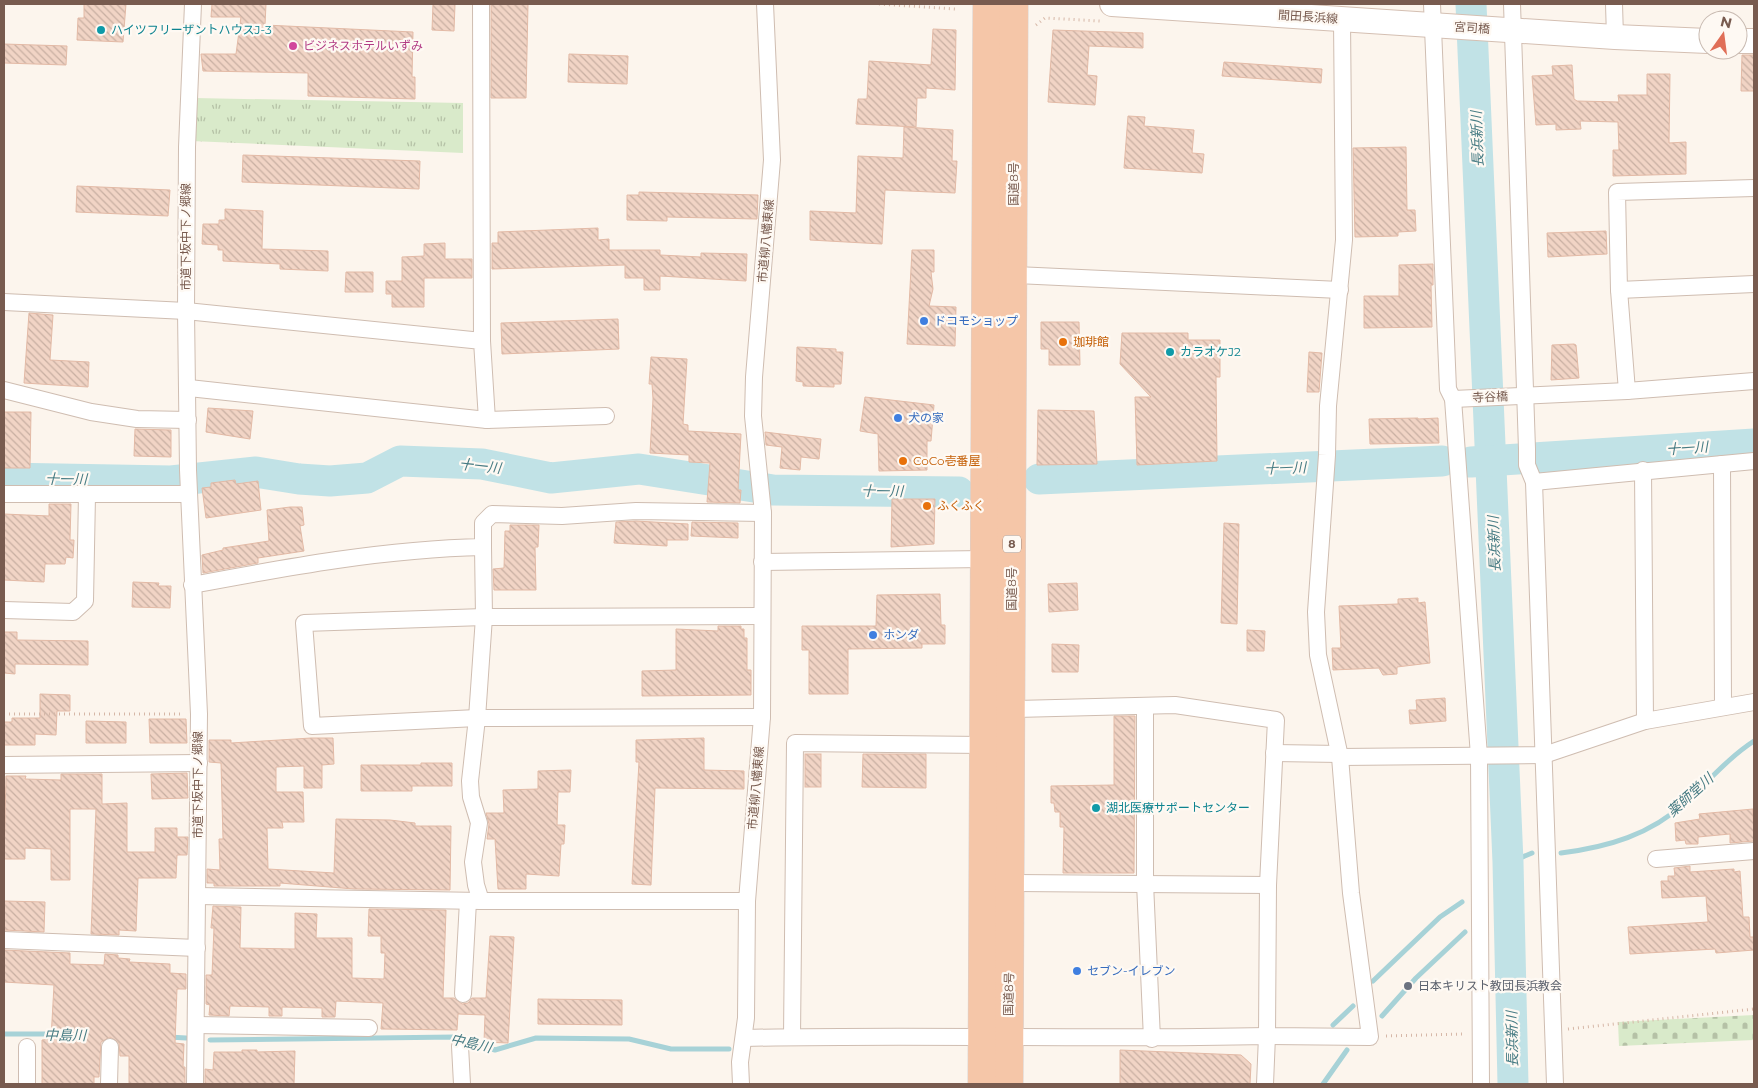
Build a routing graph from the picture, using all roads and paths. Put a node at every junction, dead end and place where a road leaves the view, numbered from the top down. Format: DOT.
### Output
graph roads {
  1 [pos="193,4"];
  2 [pos="481,4"];
  3 [pos="765,4"];
  4 [pos="879,4"];
  5 [pos="987,4"];
  6 [pos="1014,4"];
  7 [pos="1112,4"];
  8 [pos="1512,4"];
  9 [pos="1614,4"];
  10 [pos="955,10"];
  11 [pos="1436,18"];
  12 [pos="1342,20"];
  13 [pos="1506,30"];
  14 [pos="1615,37"];
  15 [pos="1698,41"];
  16 [pos="1754,188"];
  17 [pos="1014,275"];
  18 [pos="1754,284"];
  19 [pos="1340,290"];
  20 [pos="1619,290"];
  21 [pos="4,302"];
  22 [pos="186,311"];
  23 [pos="482,341"];
  24 [pos="1754,381"];
  25 [pos="188,388"];
  26 [pos="4,390"];
  27 [pos="1627,391"];
  28 [pos="1522,396"];
  29 [pos="1458,398"];
  30 [pos="606,416"];
  31 [pos="188,420"];
  32 [pos="487,420"];
  33 [pos="1754,461"];
  34 [pos="1722,464"];
  35 [pos="1643,470"];
  36 [pos="1534,482"];
  37 [pos="189,483"];
  38 [pos="4,494"];
  39 [pos="87,496"];
  40 [pos="763,513"];
  41 [pos="483,547"];
  42 [pos="984,559"];
  43 [pos="762,562"];
  44 [pos="192,585"];
  45 [pos="4,610"];
  46 [pos="761,616"];
  47 [pos="484,617"];
  48 [pos="1754,702"];
  49 [pos="1145,707"];
  50 [pos="1723,707"];
  51 [pos="1011,710"];
  52 [pos="4,714"];
  53 [pos="199,714"];
  54 [pos="762,717"];
  55 [pos="477,718"];
  56 [pos="1645,721"];
  57 [pos="983,745"];
  58 [pos="1274,753"];
  59 [pos="1544,755"];
  60 [pos="1340,756"];
  61 [pos="1479,756"];
  62 [pos="199,763"];
  63 [pos="4,765"];
  64 [pos="1754,851"];
  65 [pos="1656,859"];
  66 [pos="1011,883"];
  67 [pos="1144,883"];
  68 [pos="1268,884"];
  69 [pos="198,896"];
  70 [pos="474,901"];
  71 [pos="747,901"];
  72 [pos="4,940"];
  73 [pos="198,948"];
  74 [pos="463,994"];
  75 [pos="1754,1010"];
  76 [pos="369,1028"];
  77 [pos="1554,1031"];
  78 [pos="1480,1034"];
  79 [pos="196,1036"];
  80 [pos="1267,1036"];
  81 [pos="1370,1036"];
  82 [pos="792,1037"];
  83 [pos="996,1037"];
  84 [pos="744,1038"];
  85 [pos="1152,1039"];
  86 [pos="110,1046"];
  87 [pos="460,1046"];
  88 [pos="27,1047"];
  89 [pos="26,1084"];
  90 [pos="109,1084"];
  91 [pos="195,1084"];
  92 [pos="462,1084"];
  93 [pos="741,1084"];
  94 [pos="982,1084"];
  95 [pos="1009,1084"];
  96 [pos="1265,1084"];
  97 [pos="1480,1084"];
  98 [pos="1555,1084"];
  1 -- 22 [label="street, 市道下坂中下ノ郷線"];
  2 -- 23 [label="street"];
  3 -- 40 [label="street, 市道柳八幡東線"];
  4 -- 10 [label="path"];
  5 -- 42 [label="highway, 国道8号 / 8"];
  6 -- 17 [label="highway, 国道8号 / 8"];
  7 -- 12 [label="main road, 間田長浜線"];
  8 -- 13 [label="street"];
  9 -- 14 [label="street"];
  11 -- 12 [label="main road, 間田長浜線"];
  11 -- 13 [label="main road, 宮司橋"];
  11 -- 29 [label="street"];
  12 -- 19 [label="street"];
  13 -- 14 [label="main road"];
  13 -- 28 [label="street"];
  14 -- 15 [label="main road"];
  16 -- 20 [label="street"];
  17 -- 19 [label="street"];
  17 -- 51 [label="highway, 国道8号 / 8"];
  18 -- 20 [label="street"];
  19 -- 60 [label="street"];
  20 -- 27 [label="street"];
  21 -- 22 [label="street"];
  22 -- 23 [label="street"];
  22 -- 25 [label="street, 市道下坂中下ノ郷線"];
  23 -- 32 [label="street"];
  24 -- 27 [label="street, 寺谷橋"];
  25 -- 31 [label="street, 市道下坂中下ノ郷線"];
  25 -- 32 [label="street"];
  26 -- 31 [label="street"];
  27 -- 28 [label="street, 寺谷橋"];
  28 -- 29 [label="street, 寺谷橋"];
  28 -- 36 [label="street"];
  29 -- 61 [label="street"];
  30 -- 32 [label="street"];
  31 -- 37 [label="street, 市道下坂中下ノ郷線"];
  33 -- 34 [label="street"];
  34 -- 35 [label="street"];
  34 -- 50 [label="street"];
  35 -- 36 [label="street"];
  35 -- 56 [label="street"];
  36 -- 59 [label="street"];
  37 -- 39 [label="street"];
  37 -- 44 [label="street, 市道下坂中下ノ郷線"];
  38 -- 39 [label="street"];
  39 -- 45 [label="street"];
  40 -- 41 [label="street"];
  40 -- 43 [label="street, 市道柳八幡東線"];
  41 -- 44 [label="street"];
  41 -- 47 [label="street"];
  42 -- 43 [label="street"];
  42 -- 57 [label="highway, 国道8号 / 8"];
  43 -- 46 [label="street, 市道柳八幡東線"];
  44 -- 53 [label="street, 市道下坂中下ノ郷線"];
  46 -- 47 [label="street"];
  46 -- 54 [label="street, 市道柳八幡東線"];
  47 -- 55 [label="street"];
  47 -- 55 [label="street"];
  48 -- 50 [label="street"];
  49 -- 51 [label="street"];
  49 -- 58 [label="street"];
  49 -- 67 [label="street"];
  50 -- 56 [label="street"];
  51 -- 66 [label="highway, 国道8号 / 8"];
  52 -- 53 [label="path"];
  53 -- 62 [label="street, 市道下坂中下ノ郷線"];
  54 -- 55 [label="street"];
  54 -- 71 [label="street, 市道柳八幡東線"];
  55 -- 70 [label="street"];
  56 -- 59 [label="street"];
  57 -- 82 [label="street"];
  57 -- 83 [label="highway, 国道8号 / 8"];
  58 -- 60 [label="street"];
  58 -- 68 [label="street"];
  59 -- 61 [label="street"];
  59 -- 77 [label="street"];
  60 -- 61 [label="street"];
  60 -- 81 [label="street"];
  61 -- 78 [label="street"];
  62 -- 63 [label="street"];
  62 -- 69 [label="street, 市道下坂中下ノ郷線"];
  64 -- 65 [label="street"];
  66 -- 67 [label="street"];
  66 -- 83 [label="highway, 国道8号 / 8"];
  67 -- 68 [label="street"];
  67 -- 85 [label="street"];
  68 -- 80 [label="street"];
  69 -- 70 [label="street"];
  69 -- 73 [label="street, 市道下坂中下ノ郷線"];
  70 -- 71 [label="street"];
  70 -- 74 [label="street"];
  71 -- 84 [label="street, 市道柳八幡東線"];
  72 -- 73 [label="street"];
  73 -- 79 [label="street, 市道下坂中下ノ郷線"];
  75 -- 77 [label="path"];
  76 -- 79 [label="street"];
  77 -- 98 [label="street"];
  78 -- 81 [label="path"];
  78 -- 97 [label="street"];
  79 -- 91 [label="street, 市道下坂中下ノ郷線"];
  80 -- 81 [label="street"];
  80 -- 85 [label="street"];
  80 -- 96 [label="street"];
  82 -- 83 [label="street"];
  82 -- 84 [label="street"];
  83 -- 85 [label="street"];
  83 -- 94 [label="highway, 国道8号 / 8"];
  83 -- 95 [label="highway, 国道8号 / 8"];
  84 -- 93 [label="street, 市道柳八幡東線"];
  86 -- 90 [label="street"];
  87 -- 92 [label="street"];
  88 -- 89 [label="street"];
}
